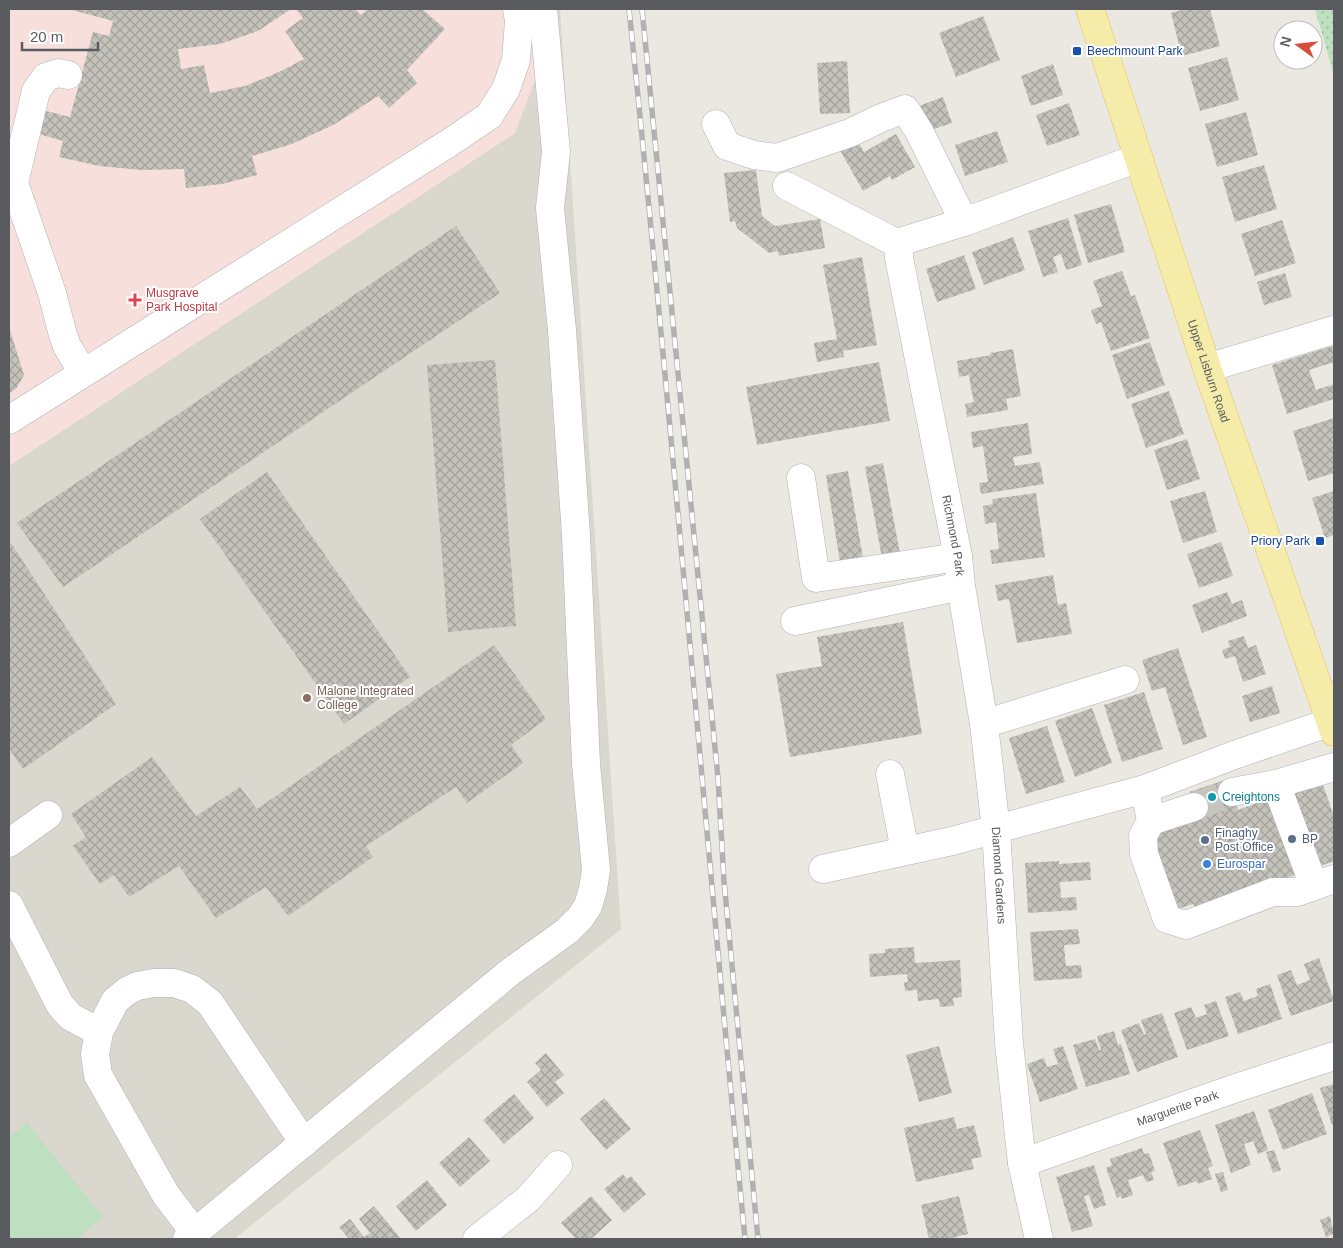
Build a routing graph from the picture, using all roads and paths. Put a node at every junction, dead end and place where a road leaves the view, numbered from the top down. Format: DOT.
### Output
graph roads {
  1 [pos="518,9"];
  2 [pos="543,9"];
  3 [pos="1090,9"];
  4 [pos="68,75"];
  5 [pos="716,124"];
  6 [pos="1138,158"];
  7 [pos="787,186"];
  8 [pos="964,222"];
  9 [pos="900,245"];
  10 [pos="1334,330"];
  11 [pos="1207,368"];
  12 [pos="83,373"];
  13 [pos="9,420"];
  14 [pos="801,478"];
  15 [pos="958,557"];
  16 [pos="961,586"];
  17 [pos="795,620"];
  18 [pos="1125,680"];
  19 [pos="984,724"];
  20 [pos="1332,727"];
  21 [pos="1334,767"];
  22 [pos="890,774"];
  23 [pos="1276,784"];
  24 [pos="1145,789"];
  25 [pos="1232,792"];
  26 [pos="1194,807"];
  27 [pos="48,815"];
  28 [pos="1150,821"];
  29 [pos="996,830"];
  30 [pos="9,843"];
  31 [pos="905,851"];
  32 [pos="823,868"];
  33 [pos="1324,883"];
  34 [pos="9,905"];
  35 [pos="99,1032"];
  36 [pos="1334,1056"];
  37 [pos="304,1143"];
  38 [pos="1022,1163"];
  39 [pos="558,1165"];
  40 [pos="191,1236"];
  41 [pos="477,1239"];
  42 [pos="1039,1239"];
  1 -- 12 [label="street"];
  2 -- 37 [label="street"];
  3 -- 6 [label="main road, Upper Lisburn Road"];
  4 -- 12 [label="street"];
  5 -- 8 [label="street"];
  6 -- 8 [label="street"];
  6 -- 11 [label="main road, Upper Lisburn Road"];
  7 -- 9 [label="street"];
  8 -- 9 [label="street"];
  9 -- 15 [label="street, Richmond Park"];
  10 -- 11 [label="street"];
  11 -- 20 [label="main road, Upper Lisburn Road"];
  12 -- 13 [label="street"];
  14 -- 15 [label="street"];
  15 -- 16 [label="street, Richmond Park"];
  16 -- 17 [label="street"];
  16 -- 19 [label="street, Richmond Park"];
  18 -- 19 [label="street"];
  19 -- 29 [label="street, Richmond Park"];
  20 -- 24 [label="street, Diamond Gardens"];
  21 -- 23 [label="street"];
  22 -- 31 [label="street"];
  23 -- 25 [label="street"];
  23 -- 33 [label="street"];
  24 -- 28 [label="street"];
  24 -- 29 [label="street, Diamond Gardens"];
  26 -- 28 [label="street"];
  27 -- 30 [label="street"];
  28 -- 33 [label="street"];
  29 -- 31 [label="street"];
  29 -- 38 [label="street, Diamond Gardens"];
  31 -- 32 [label="street"];
  34 -- 35 [label="street"];
  35 -- 37 [label="street"];
  35 -- 40 [label="street"];
  36 -- 38 [label="street, Marguerite Park"];
  37 -- 40 [label="street"];
  38 -- 42 [label="street, Diamond Gardens"];
  39 -- 41 [label="street"];
}
